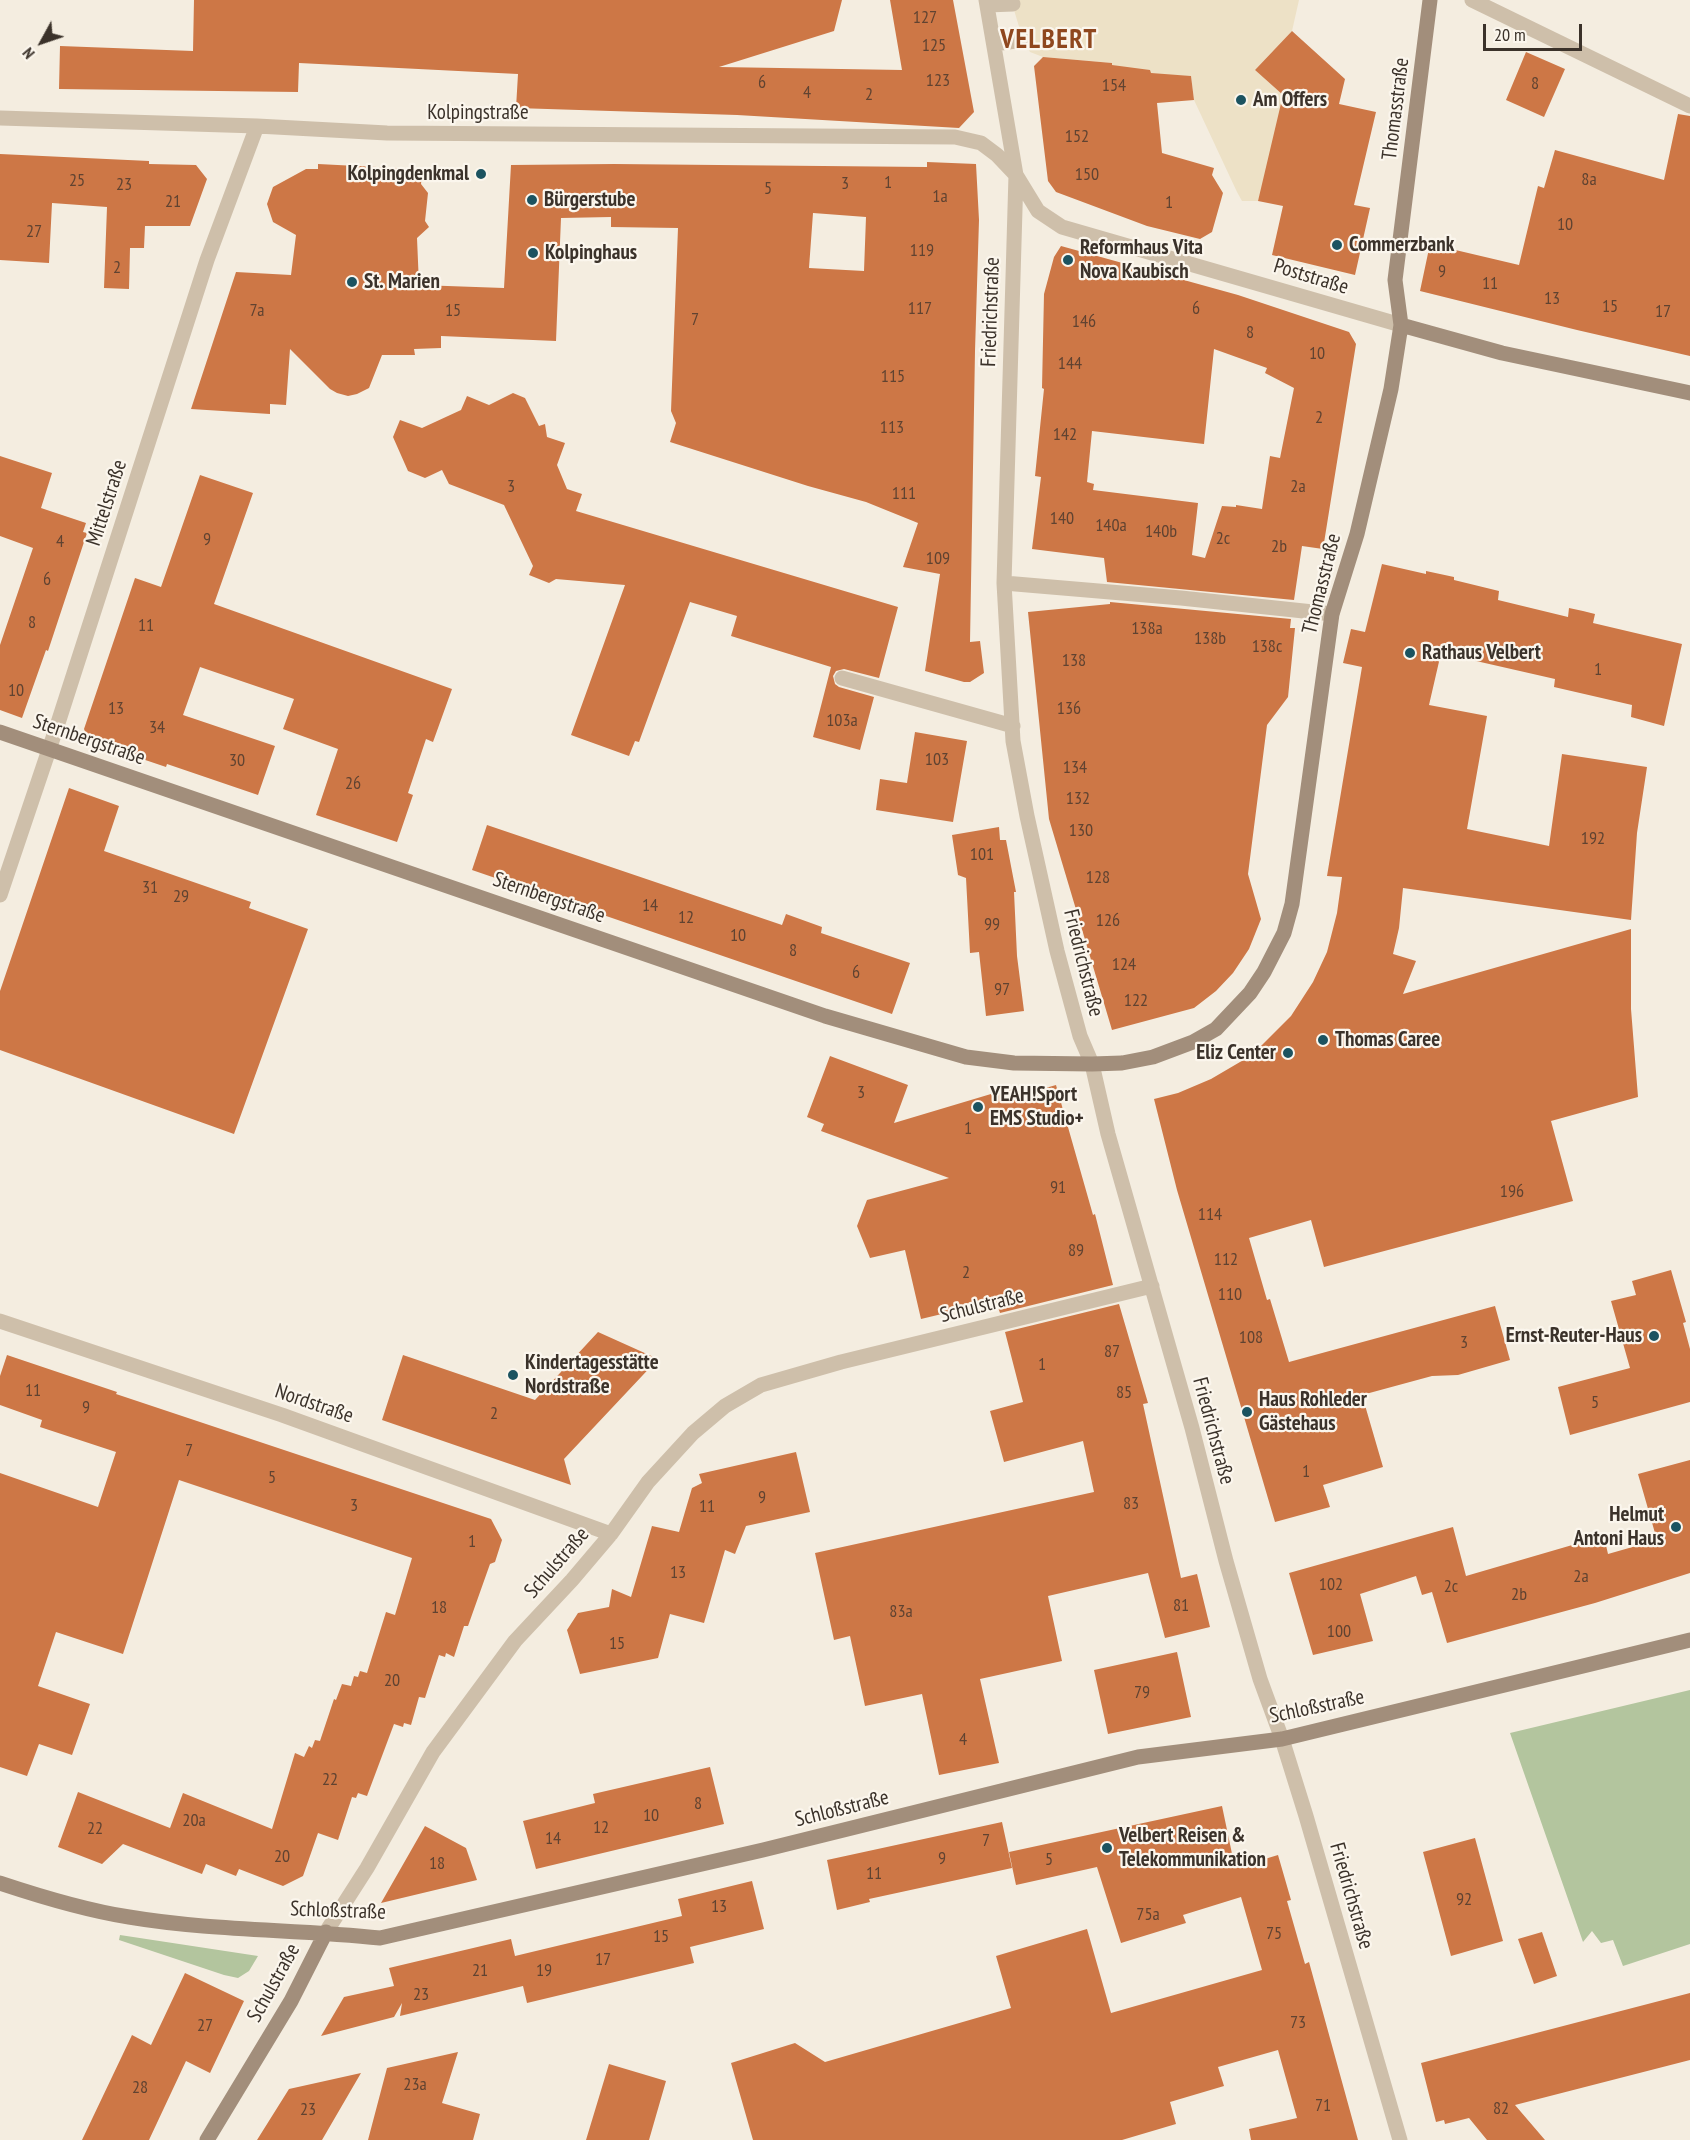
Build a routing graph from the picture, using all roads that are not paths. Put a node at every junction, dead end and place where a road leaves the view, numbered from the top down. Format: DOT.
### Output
graph roads {
  1 [pos="1430,0"];
  2 [pos="1472,0"];
  3 [pos="986,2"];
  4 [pos="1013,4"];
  5 [pos="1023,40"];
  6 [pos="994,44"];
  7 [pos="1690,106"];
  8 [pos="0,118"];
  9 [pos="257,126"];
  10 [pos="956,137"];
  11 [pos="1016,175"];
  12 [pos="1401,325"];
  13 [pos="1690,393"];
  14 [pos="1004,583"];
  15 [pos="1332,614"];
  16 [pos="842,678"];
  17 [pos="1013,726"];
  18 [pos="0,732"];
  19 [pos="50,749"];
  20 [pos="0,895"];
  21 [pos="1092,1064"];
  22 [pos="1152,1286"];
  23 [pos="0,1321"];
  24 [pos="611,1534"];
  25 [pos="1690,1640"];
  26 [pos="1282,1739"];
  27 [pos="0,1883"];
  28 [pos="326,1932"];
  29 [pos="207,2140"];
  30 [pos="1400,2140"];
  1 -- 12 [label="street, Thomasstraße"];
  2 -- 7 [label="street"];
  3 -- 4 [label="street, Friedrichstraße"];
  3 -- 6 [label="street, Friedrichstraße"];
  5 -- 6 [label="street"];
  6 -- 11 [label="street, Friedrichstraße"];
  8 -- 9 [label="street, Kolpingstraße"];
  9 -- 10 [label="street, Kolpingstraße"];
  9 -- 19 [label="street, Mittelstraße"];
  10 -- 11 [label="street, Poststraße"];
  11 -- 12 [label="street, Poststraße"];
  11 -- 14 [label="street, Friedrichstraße"];
  12 -- 13 [label="street, Poststraße"];
  12 -- 15 [label="street, Thomasstraße"];
  14 -- 15 [label="street"];
  14 -- 17 [label="street, Friedrichstraße"];
  15 -- 21 [label="street, Thomasstraße"];
  16 -- 17 [label="street"];
  17 -- 21 [label="street, Friedrichstraße"];
  18 -- 19 [label="street, Sternbergstraße"];
  19 -- 20 [label="street, Mittelstraße"];
  19 -- 21 [label="street, Sternbergstraße"];
  21 -- 22 [label="street, Friedrichstraße"];
  22 -- 24 [label="street, Schulstraße"];
  22 -- 26 [label="street, Friedrichstraße"];
  23 -- 24 [label="street, Nordstraße"];
  24 -- 28 [label="street, Schulstraße"];
  25 -- 26 [label="street, Schloßstraße"];
  26 -- 28 [label="street, Schloßstraße"];
  26 -- 30 [label="street, Friedrichstraße"];
  27 -- 28 [label="street, Schloßstraße"];
  28 -- 29 [label="street, Schulstraße"];
}
